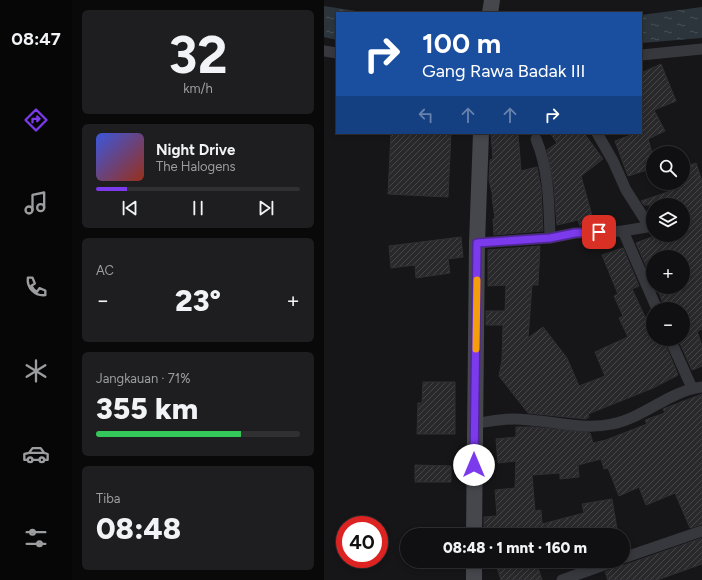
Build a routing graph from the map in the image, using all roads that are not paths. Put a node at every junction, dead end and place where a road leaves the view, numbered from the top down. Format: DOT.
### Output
graph roads {
  1 [pos="492,0"];
  2 [pos="490,12"];
  3 [pos="702,48"];
  4 [pos="324,51"];
  5 [pos="336,53"];
  6 [pos="642,55"];
  7 [pos="481,134"];
  8 [pos="598,134"];
  9 [pos="536,139"];
  10 [pos="646,219"];
  11 [pos="646,227"];
  12 [pos="623,231"];
  13 [pos="550,238"];
  14 [pos="477,243"];
  15 [pos="654,302"];
  16 [pos="674,346"];
  17 [pos="697,388"];
  18 [pos="475,423"];
  19 [pos="474,528"];
  20 [pos="702,530"];
  21 [pos="630,556"];
  22 [pos="474,568"];
  23 [pos="595,568"];
  24 [pos="474,580"];
  25 [pos="562,580"];
  1 -- 2 [label="street"];
  3 -- 6 [label="street"];
  4 -- 5 [label="street"];
  7 -- 14 [label="street"];
  8 -- 10 [label="street"];
  9 -- 13 [label="street"];
  11 -- 12 [label="street"];
  12 -- 13 [label="street"];
  12 -- 15 [label="street"];
  13 -- 14 [label="street"];
  14 -- 18 [label="street"];
  16 -- 17 [label="street"];
  17 -- 18 [label="street"];
  18 -- 19 [label="street"];
  20 -- 21 [label="street"];
  22 -- 24 [label="street"];
  23 -- 25 [label="street"];
}
